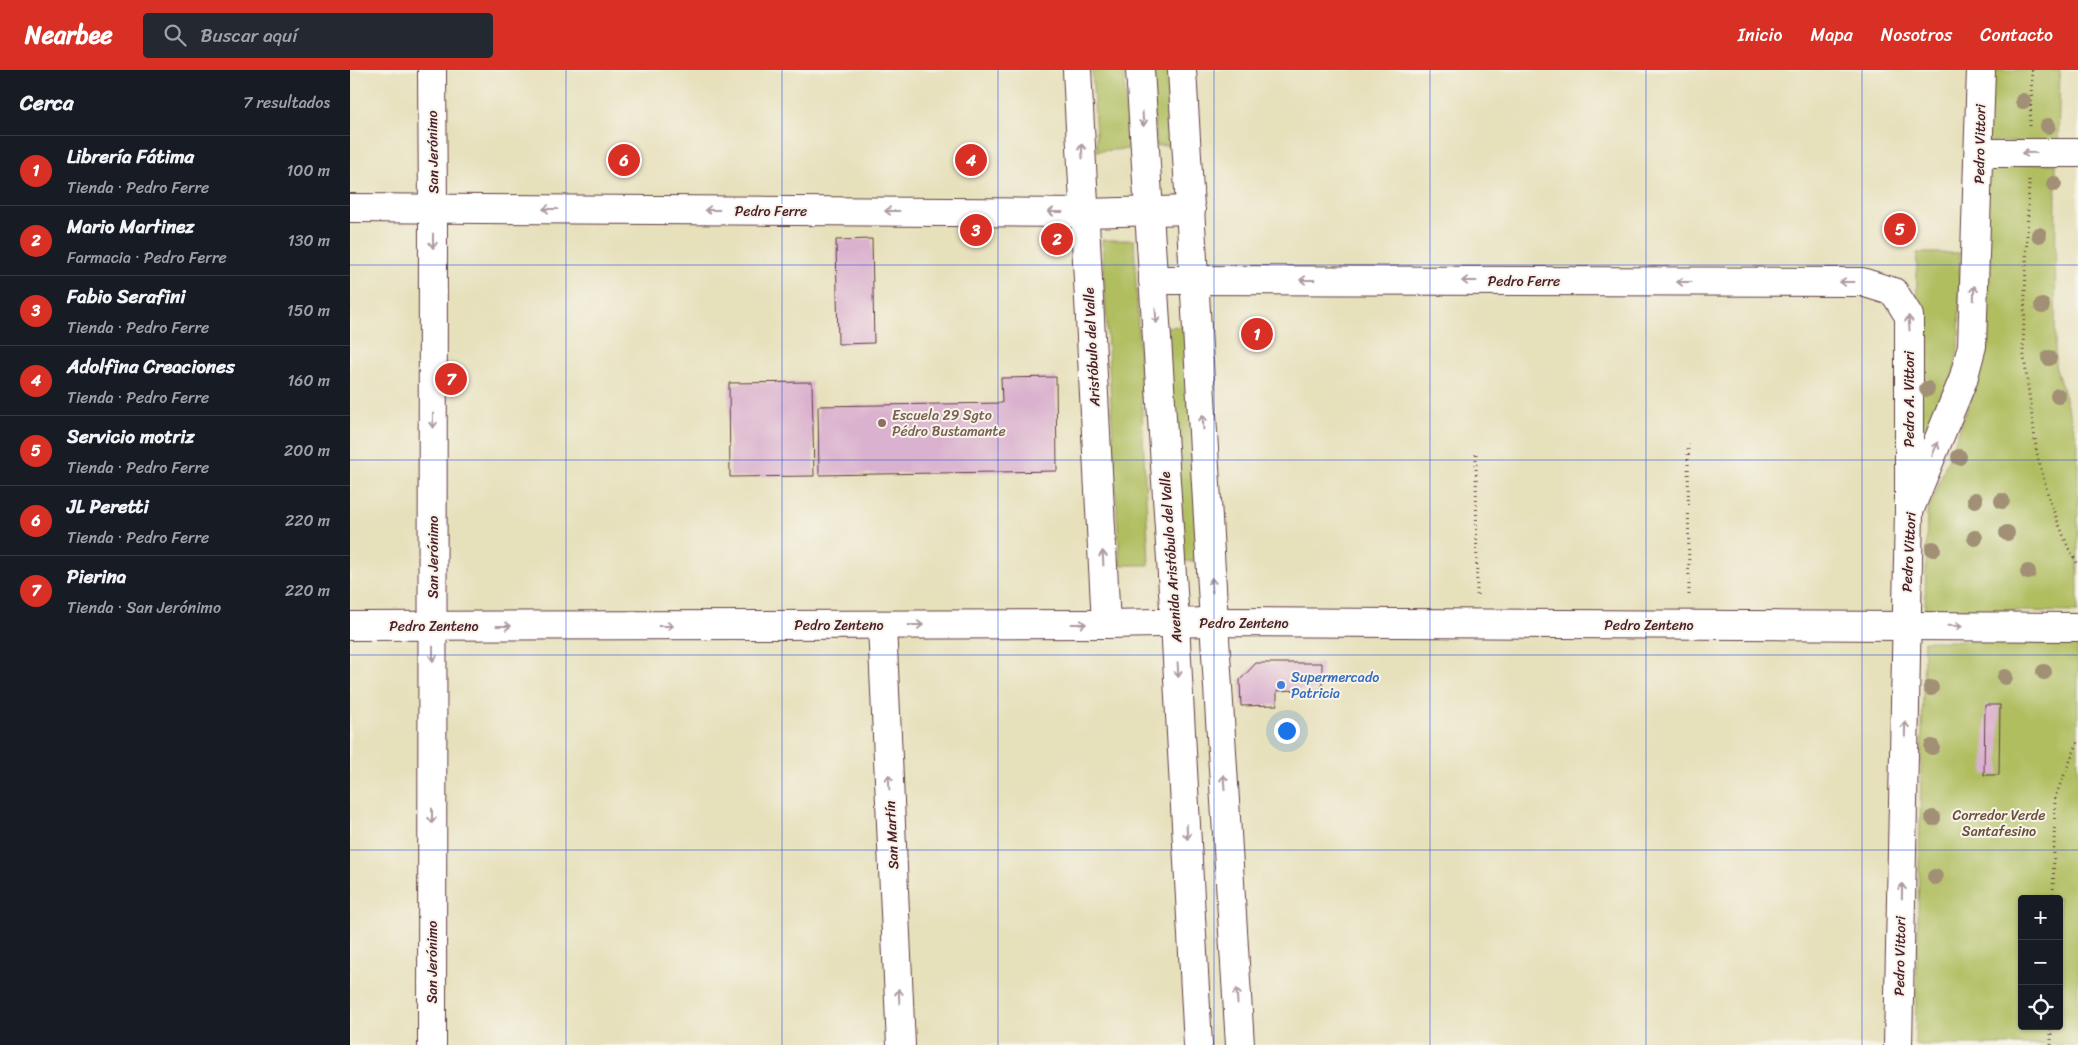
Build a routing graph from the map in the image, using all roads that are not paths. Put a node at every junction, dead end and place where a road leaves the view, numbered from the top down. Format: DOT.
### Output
graph roads {
  1 [pos="432,70"];
  2 [pos="1077,70"];
  3 [pos="1140,70"];
  4 [pos="1182,70"];
  5 [pos="1981,70"];
  6 [pos="2078,152"];
  7 [pos="1980,153"];
  8 [pos="350,208"];
  9 [pos="433,209"];
  10 [pos="1191,210"];
  11 [pos="1149,211"];
  12 [pos="1086,212"];
  13 [pos="1153,280"];
  14 [pos="1196,280"];
  15 [pos="1894,292"];
  16 [pos="1909,511"];
  17 [pos="1214,622"];
  18 [pos="1175,623"];
  19 [pos="1106,624"];
  20 [pos="882,625"];
  21 [pos="1907,625"];
  22 [pos="350,626"];
  23 [pos="433,626"];
  24 [pos="2078,626"];
  25 [pos="432,1045"];
  26 [pos="901,1045"];
  27 [pos="1198,1045"];
  28 [pos="1240,1045"];
  29 [pos="1898,1045"];
  1 -- 9 [label="street, San Jerónimo"];
  12 -- 2 [label="street, Aristóbulo del Valle, one-way"];
  3 -- 11 [label="street, Avenida Aristóbulo del Valle, one-way"];
  4 -- 10 [label="street"];
  5 -- 7 [label="street, Pedro Vittori"];
  6 -- 7 [label="street, one-way"];
  16 -- 7 [label="street, Pedro Vittori, one-way"];
  8 -- 9 [label="street, Pedro Ferre"];
  12 -- 9 [label="street, Pedro Ferre, one-way"];
  9 -- 23 [label="street, San Jerónimo, one-way"];
  10 -- 11 [label="street, Pedro Ferre"];
  10 -- 14 [label="street"];
  11 -- 12 [label="street, Pedro Ferre"];
  11 -- 13 [label="street, Avenida Aristóbulo del Valle"];
  19 -- 12 [label="street, Aristóbulo del Valle, one-way"];
  13 -- 14 [label="street, Pedro Ferre"];
  13 -- 18 [label="street, Avenida Aristóbulo del Valle, one-way"];
  15 -- 14 [label="street, Pedro Ferre, one-way"];
  17 -- 14 [label="street, one-way"];
  16 -- 15 [label="street, Pedro A. Vittori, one-way"];
  16 -- 21 [label="street, Pedro Vittori"];
  17 -- 18 [label="street, Pedro Zenteno"];
  17 -- 21 [label="street, Pedro Zenteno"];
  28 -- 17 [label="street, one-way"];
  18 -- 19 [label="street, Pedro Zenteno"];
  18 -- 27 [label="street, Avenida Aristóbulo del Valle, one-way"];
  20 -- 19 [label="street, Pedro Zenteno, one-way"];
  23 -- 20 [label="street, Pedro Zenteno, one-way"];
  26 -- 20 [label="street, San Martín, one-way"];
  21 -- 24 [label="street, Pedro Zenteno, one-way"];
  29 -- 21 [label="street, Pedro Vittori, one-way"];
  22 -- 23 [label="street, Pedro Zenteno"];
  23 -- 25 [label="street, San Jerónimo, one-way"];
}
